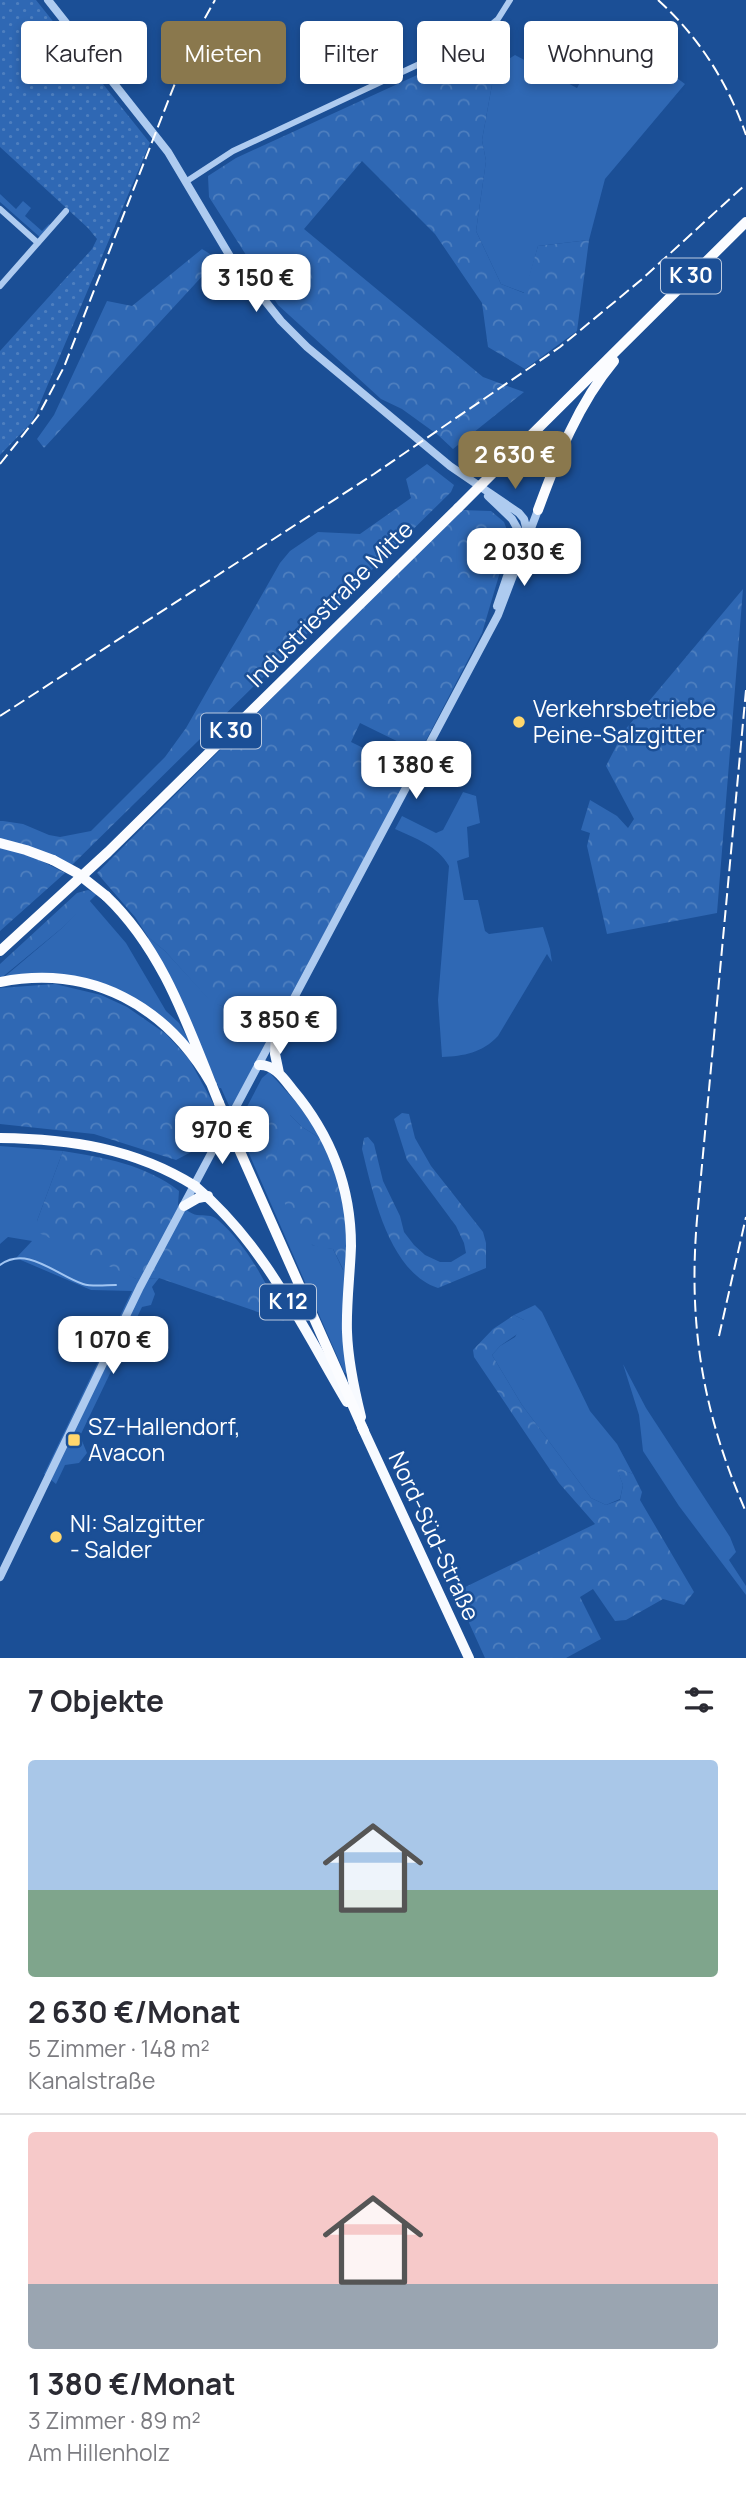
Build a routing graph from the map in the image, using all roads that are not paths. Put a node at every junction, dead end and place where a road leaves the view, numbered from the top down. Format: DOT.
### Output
graph roads {
  1 [pos="48,0"];
  2 [pos="510,0"];
  3 [pos="187,181"];
  4 [pos="0,209"];
  5 [pos="66,211"];
  6 [pos="746,222"];
  7 [pos="38,243"];
  8 [pos="0,286"];
  9 [pos="653,315"];
  10 [pos="483,491"];
  11 [pos="538,510"];
  12 [pos="512,519"];
  13 [pos="524,520"];
  14 [pos="528,537"];
  15 [pos="491,626"];
  16 [pos="0,844"];
  17 [pos="0,951"];
  18 [pos="0,982"];
  19 [pos="276,1033"];
  20 [pos="259,1065"];
  21 [pos="279,1074"];
  22 [pos="212,1086"];
  23 [pos="0,1138"];
  24 [pos="195,1186"];
  25 [pos="208,1196"];
  26 [pos="184,1206"];
  27 [pos="364,1431"];
  28 [pos="0,1577"];
  29 [pos="469,1658"];
  1 -- 3 [label="street"];
  2 -- 3 [label="street"];
  3 -- 10 [label="street"];
  4 -- 7 [label="street"];
  5 -- 7 [label="street"];
  6 -- 9 [label="highway, Industriestraße Mitte / K 30"];
  7 -- 8 [label="street"];
  9 -- 11 [label="highway"];
  9 -- 17 [label="highway, Industriestraße Mitte / K 30, bridge"];
  10 -- 12 [label="street"];
  10 -- 13 [label="street"];
  11 -- 13 [label="street"];
  11 -- 14 [label="street"];
  12 -- 13 [label="street"];
  12 -- 15 [label="street"];
  13 -- 14 [label="street"];
  14 -- 15 [label="street"];
  15 -- 19 [label="street"];
  16 -- 22 [label="highway, bridge"];
  18 -- 22 [label="highway"];
  19 -- 20 [label="street"];
  19 -- 21 [label="main road"];
  20 -- 21 [label="main road, K 12"];
  20 -- 24 [label="street"];
  21 -- 27 [label="main road, K 12"];
  22 -- 27 [label="highway, bridge"];
  23 -- 24 [label="highway"];
  24 -- 25 [label="main road, K 12"];
  24 -- 26 [label="street"];
  25 -- 26 [label="main road"];
  25 -- 27 [label="main road, K 12"];
  26 -- 28 [label="street"];
  27 -- 29 [label="main road, Nord-Süd-Straße / K 12"];
}
